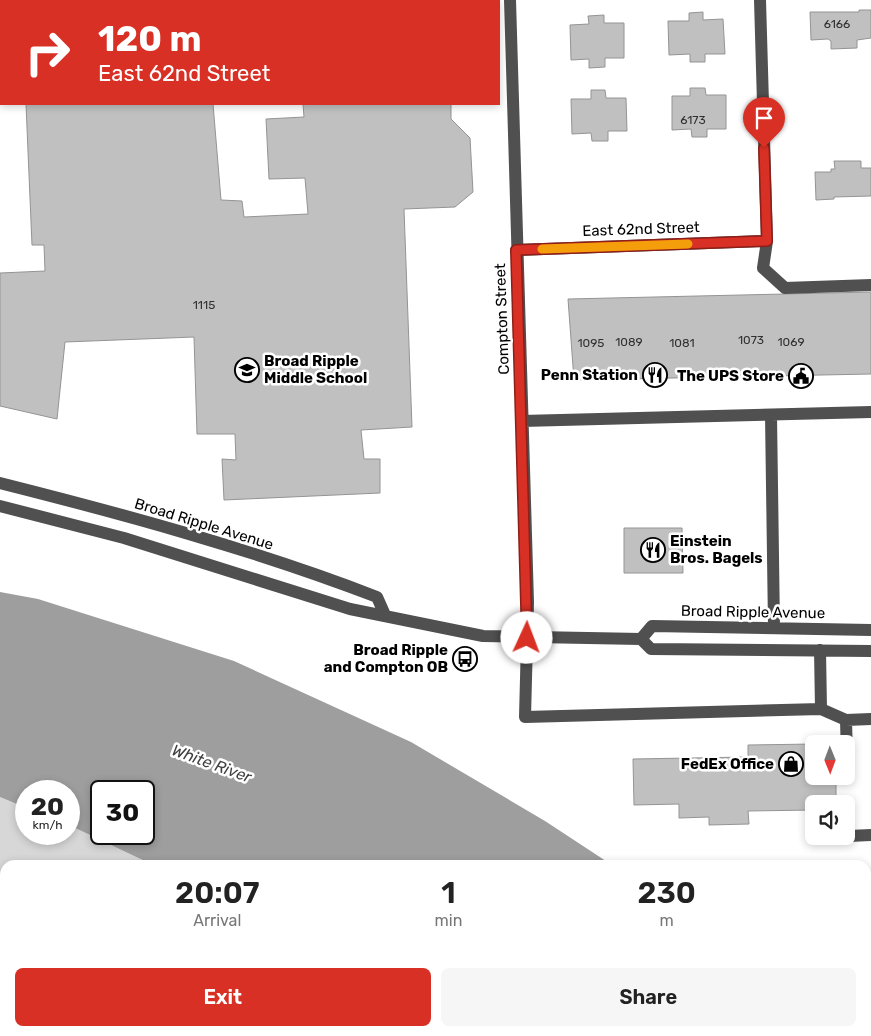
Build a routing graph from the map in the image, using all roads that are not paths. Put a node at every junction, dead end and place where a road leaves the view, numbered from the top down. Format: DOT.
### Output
graph roads {
  1 [pos="510,0"];
  2 [pos="760,0"];
  3 [pos="767,241"];
  4 [pos="516,250"];
  5 [pos="871,285"];
  6 [pos="871,412"];
  7 [pos="771,415"];
  8 [pos="522,421"];
  9 [pos="0,483"];
  10 [pos="0,506"];
  11 [pos="385,614"];
  12 [pos="774,628"];
  13 [pos="871,630"];
  14 [pos="527,638"];
  15 [pos="641,639"];
  16 [pos="820,650"];
  17 [pos="871,650"];
  18 [pos="821,709"];
  19 [pos="871,719"];
  20 [pos="846,720"];
  21 [pos="846,735"];
  22 [pos="871,835"];
  23 [pos="855,836"];
  1 -- 4 [label="street, Compton Street"];
  2 -- 3 [label="street"];
  3 -- 4 [label="street, East 62nd Street"];
  3 -- 5 [label="street"];
  4 -- 8 [label="street, Compton Street"];
  6 -- 7 [label="street"];
  7 -- 8 [label="street"];
  7 -- 12 [label="street"];
  8 -- 14 [label="street, Compton Street"];
  9 -- 11 [label="street, Broad Ripple Avenue"];
  10 -- 11 [label="street"];
  11 -- 14 [label="street"];
  12 -- 13 [label="street, Broad Ripple Avenue"];
  12 -- 15 [label="street, Broad Ripple Avenue"];
  14 -- 15 [label="street"];
  14 -- 18 [label="street, Compton Street"];
  15 -- 16 [label="street"];
  16 -- 17 [label="street"];
  16 -- 18 [label="street"];
  18 -- 20 [label="street"];
  19 -- 20 [label="street"];
  20 -- 21 [label="street"];
  22 -- 23 [label="street"];
}
